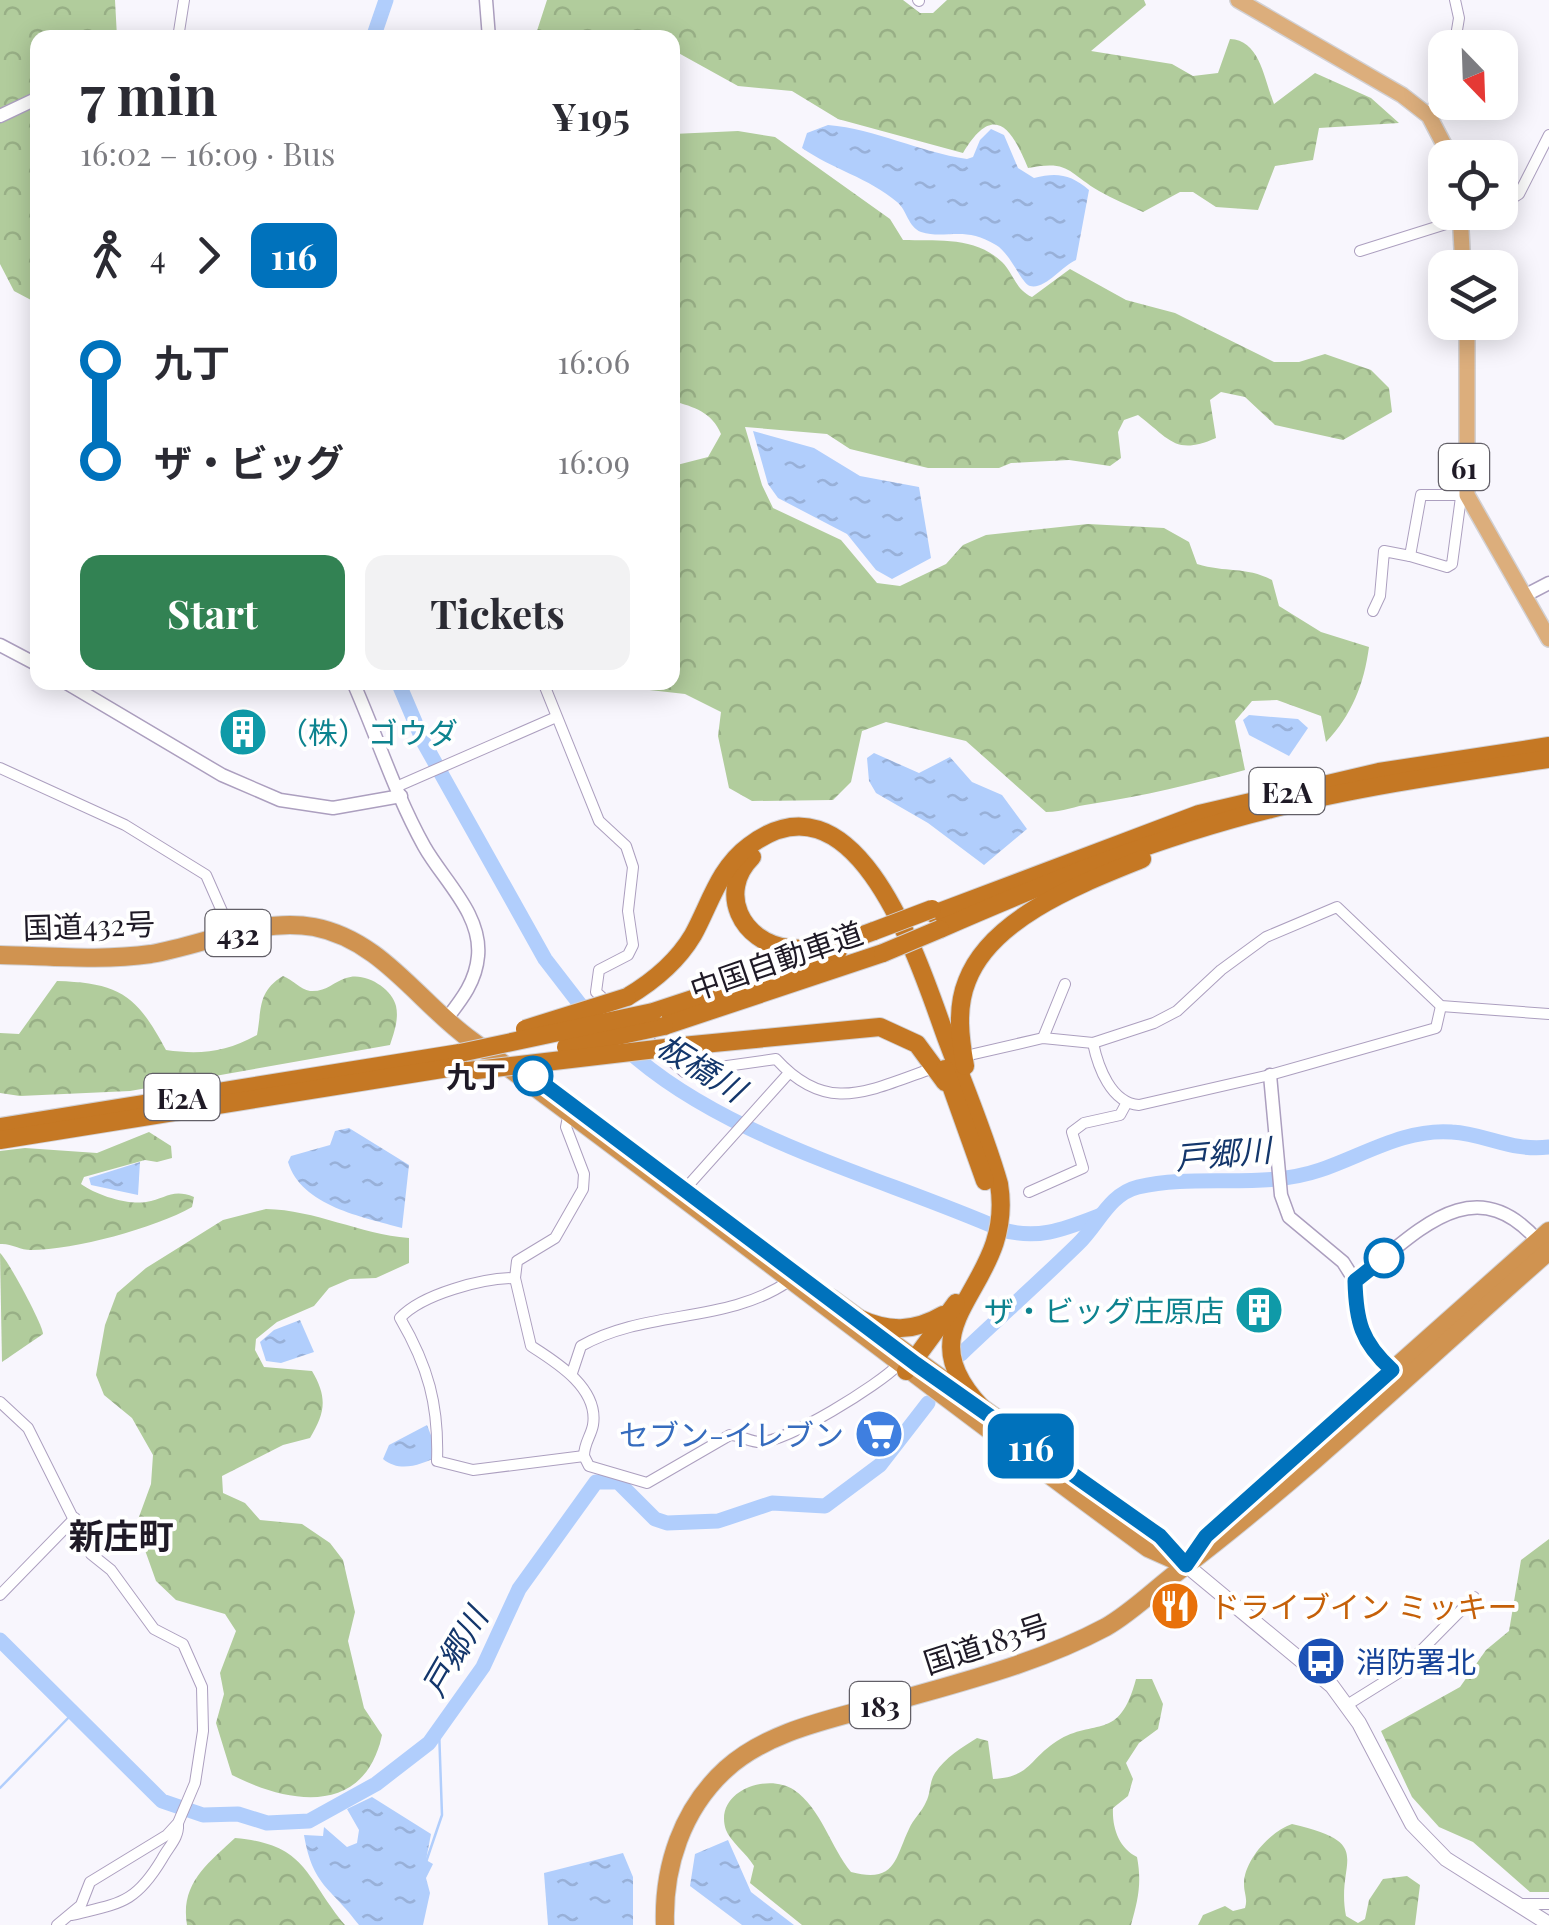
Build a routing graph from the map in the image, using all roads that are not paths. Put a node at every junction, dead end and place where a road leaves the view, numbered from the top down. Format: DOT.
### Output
graph roads {
  1 [pos="184,0"];
  2 [pos="486,0"];
  3 [pos="1238,0"];
  4 [pos="1455,0"];
  5 [pos="179,30"];
  6 [pos="488,30"];
  7 [pos="1456,30"];
  8 [pos="30,102"];
  9 [pos="1428,115"];
  10 [pos="0,116"];
  11 [pos="1549,135"];
  12 [pos="1518,195"];
  13 [pos="1428,227"];
  14 [pos="1360,251"];
  15 [pos="1467,340"];
  16 [pos="1464,496"];
  17 [pos="1410,556"];
  18 [pos="1549,583"];
  19 [pos="1526,594"];
  20 [pos="1374,611"];
  21 [pos="1549,636"];
  22 [pos="0,645"];
  23 [pos="30,662"];
  24 [pos="79,690"];
  25 [pos="356,690"];
  26 [pos="546,690"];
  27 [pos="554,718"];
  28 [pos="1547,753"];
  29 [pos="0,768"];
  30 [pos="398,792"];
  31 [pos="1268,810"];
  32 [pos="936,917"];
  33 [pos="232,934"];
  34 [pos="878,941"];
  35 [pos="0,955"];
  36 [pos="1065,984"];
  37 [pos="1441,1006"];
  38 [pos="1549,1014"];
  39 [pos="448,1018"];
  40 [pos="1043,1038"];
  41 [pos="1093,1043"];
  42 [pos="974,1054"];
  43 [pos="463,1059"];
  44 [pos="928,1070"];
  45 [pos="365,1074"];
  46 [pos="788,1074"];
  47 [pos="1270,1075"];
  48 [pos="1126,1104"];
  49 [pos="966,1107"];
  50 [pos="569,1111"];
  51 [pos="0,1127"];
  52 [pos="0,1140"];
  53 [pos="1083,1168"];
  54 [pos="1091,1182"];
  55 [pos="685,1189"];
  56 [pos="1044,1204"];
  57 [pos="1545,1241"];
  58 [pos="515,1278"];
  59 [pos="789,1281"];
  60 [pos="1355,1281"];
  61 [pos="960,1306"];
  62 [pos="858,1318"];
  63 [pos="908,1365"];
  64 [pos="572,1373"];
  65 [pos="1397,1375"];
  66 [pos="0,1402"];
  67 [pos="991,1417"];
  68 [pos="584,1456"];
  69 [pos="75,1518"];
  70 [pos="1186,1565"];
  71 [pos="0,1595"];
  72 [pos="1474,1597"];
  73 [pos="1347,1706"];
  74 [pos="181,1815"];
  75 [pos="1518,1904"];
  76 [pos="1549,1904"];
  77 [pos="61,1921"];
  78 [pos="1549,1924"];
  79 [pos="665,1925"];
  1 -- 5 [label="street"];
  2 -- 6 [label="street"];
  3 -- 9 [label="main road"];
  4 -- 7 [label="street"];
  8 -- 10 [label="street"];
  11 -- 12 [label="street"];
  13 -- 14 [label="street"];
  15 -- 16 [label="main road, 61"];
  16 -- 17 [label="street"];
  16 -- 17 [label="street"];
  16 -- 19 [label="main road, 61"];
  17 -- 20 [label="street"];
  18 -- 19 [label="street"];
  19 -- 21 [label="main road, 61"];
  22 -- 23 [label="street"];
  24 -- 30 [label="street"];
  25 -- 30 [label="street"];
  26 -- 27 [label="street"];
  27 -- 30 [label="street"];
  27 -- 46 [label="street"];
  28 -- 31 [label="highway, 中国自動車道 / E2A"];
  28 -- 32 [label="highway, 中国自動車道 / E2A"];
  29 -- 33 [label="street"];
  30 -- 39 [label="street"];
  31 -- 32 [label="highway, 中国自動車道 / E2A"];
  31 -- 49 [label="highway"];
  32 -- 34 [label="highway, 中国自動車道 / E2A, bridge"];
  33 -- 35 [label="highway, 国道432号 / 432"];
  33 -- 39 [label="highway, 国道432号 / 432"];
  34 -- 43 [label="highway, 中国自動車道 / E2A, bridge"];
  34 -- 49 [label="highway"];
  36 -- 40 [label="street"];
  37 -- 38 [label="street"];
  37 -- 41 [label="street"];
  37 -- 47 [label="street"];
  39 -- 50 [label="highway, 国道432号 / 432"];
  39 -- 55 [label="highway, 国道432号 / 432"];
  40 -- 41 [label="street"];
  40 -- 42 [label="street"];
  41 -- 48 [label="street"];
  43 -- 45 [label="highway, 中国自動車道 / E2A"];
  43 -- 49 [label="highway, bridge"];
  43 -- 49 [label="highway, bridge"];
  44 -- 46 [label="street"];
  45 -- 51 [label="highway, 中国自動車道 / E2A"];
  45 -- 52 [label="highway, 中国自動車道 / E2A"];
  46 -- 55 [label="street"];
  47 -- 48 [label="street"];
  47 -- 60 [label="street"];
  48 -- 53 [label="street"];
  49 -- 61 [label="highway"];
  50 -- 58 [label="street"];
  50 -- 59 [label="highway, 国道432号 / 432"];
  53 -- 54 [label="street"];
  53 -- 56 [label="street"];
  55 -- 62 [label="highway, 国道432号 / 432"];
  57 -- 60 [label="street"];
  57 -- 65 [label="highway, 国道183号 / 183"];
  58 -- 64 [label="street"];
  58 -- 68 [label="street"];
  59 -- 63 [label="highway, 国道432号 / 432"];
  59 -- 64 [label="street"];
  60 -- 65 [label="street"];
  61 -- 62 [label="highway"];
  61 -- 63 [label="highway"];
  61 -- 67 [label="highway"];
  62 -- 63 [label="highway, 国道432号 / 432"];
  63 -- 67 [label="highway, 国道432号 / 432"];
  63 -- 68 [label="street"];
  63 -- 70 [label="highway, 国道432号 / 432"];
  64 -- 68 [label="street"];
  65 -- 70 [label="highway, 国道183号 / 183"];
  66 -- 69 [label="street"];
  67 -- 70 [label="highway, 国道432号 / 432"];
  69 -- 71 [label="street"];
  69 -- 74 [label="street"];
  70 -- 73 [label="main road"];
  70 -- 79 [label="highway, 国道183号 / 183"];
  72 -- 73 [label="street"];
  73 -- 75 [label="main road"];
  74 -- 77 [label="street"];
  74 -- 77 [label="street"];
  75 -- 76 [label="street"];
  75 -- 78 [label="main road"];
}
